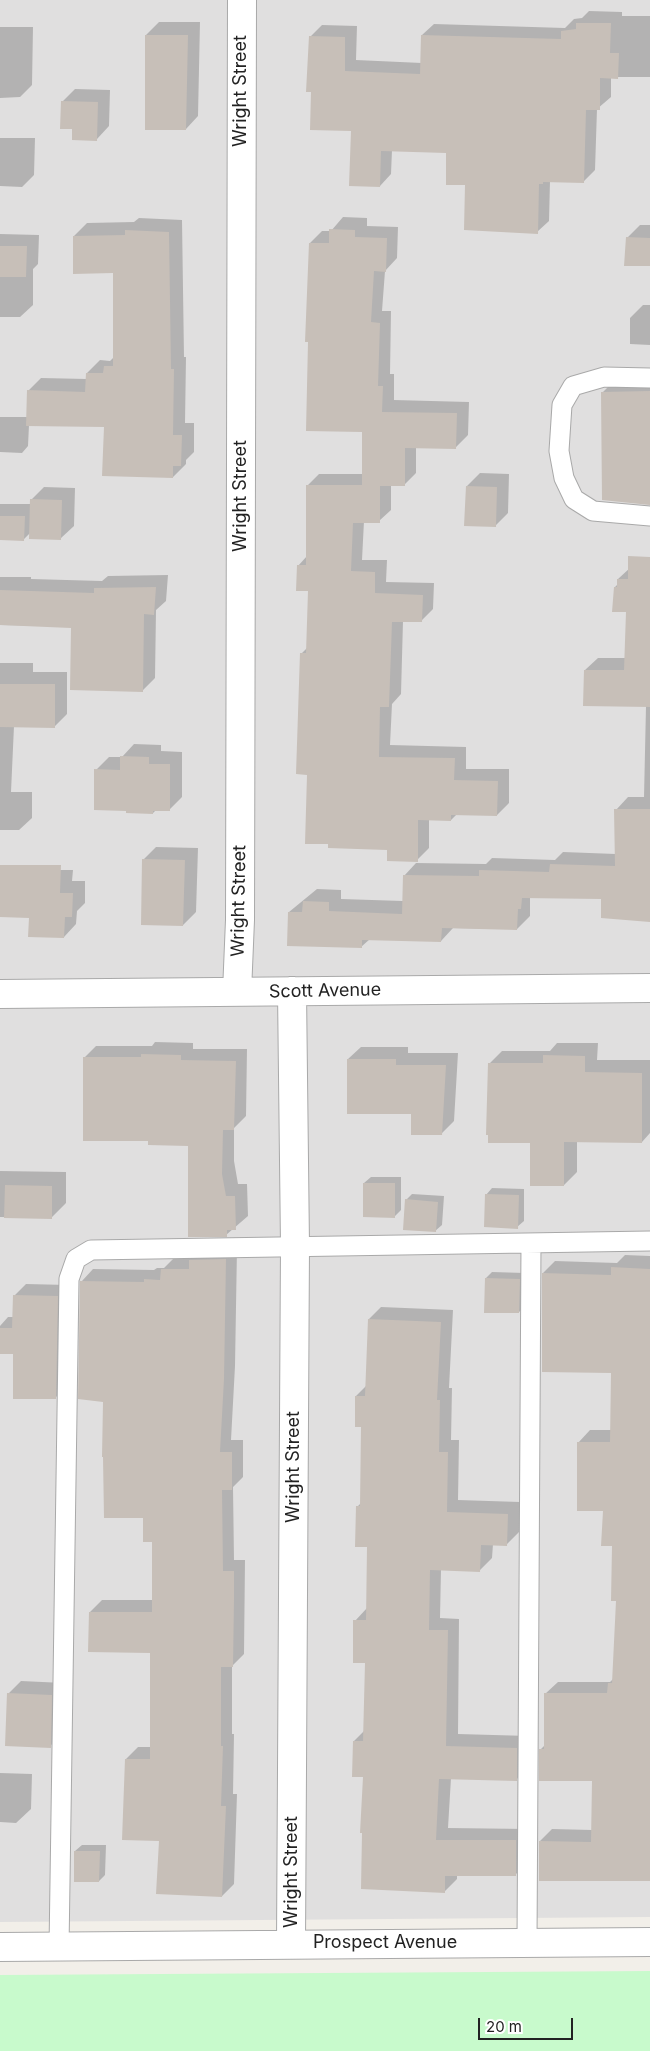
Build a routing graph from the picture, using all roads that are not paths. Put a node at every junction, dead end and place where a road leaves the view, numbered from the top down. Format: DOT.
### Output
graph roads {
  1 [pos="242,0"];
  2 [pos="650,378"];
  3 [pos="650,516"];
  4 [pos="650,988"];
  5 [pos="292,991"];
  6 [pos="237,992"];
  7 [pos="0,994"];
  8 [pos="650,1241"];
  9 [pos="531,1243"];
  10 [pos="295,1246"];
  11 [pos="527,1942"];
  12 [pos="650,1942"];
  13 [pos="291,1943"];
  14 [pos="0,1947"];
  15 [pos="59,1948"];
  1 -- 6 [label="street, Wright Street"];
  2 -- 3 [label="lane"];
  4 -- 5 [label="street, Scott Avenue"];
  5 -- 6 [label="street, Scott Avenue"];
  5 -- 10 [label="street, Wright Street"];
  6 -- 7 [label="street, Scott Avenue"];
  8 -- 9 [label="lane"];
  9 -- 10 [label="lane"];
  9 -- 11 [label="lane"];
  10 -- 13 [label="street, Wright Street"];
  10 -- 15 [label="lane"];
  11 -- 12 [label="street, Prospect Avenue"];
  11 -- 13 [label="street, Prospect Avenue"];
  13 -- 15 [label="street, Prospect Avenue"];
  14 -- 15 [label="street, Prospect Avenue"];
}
